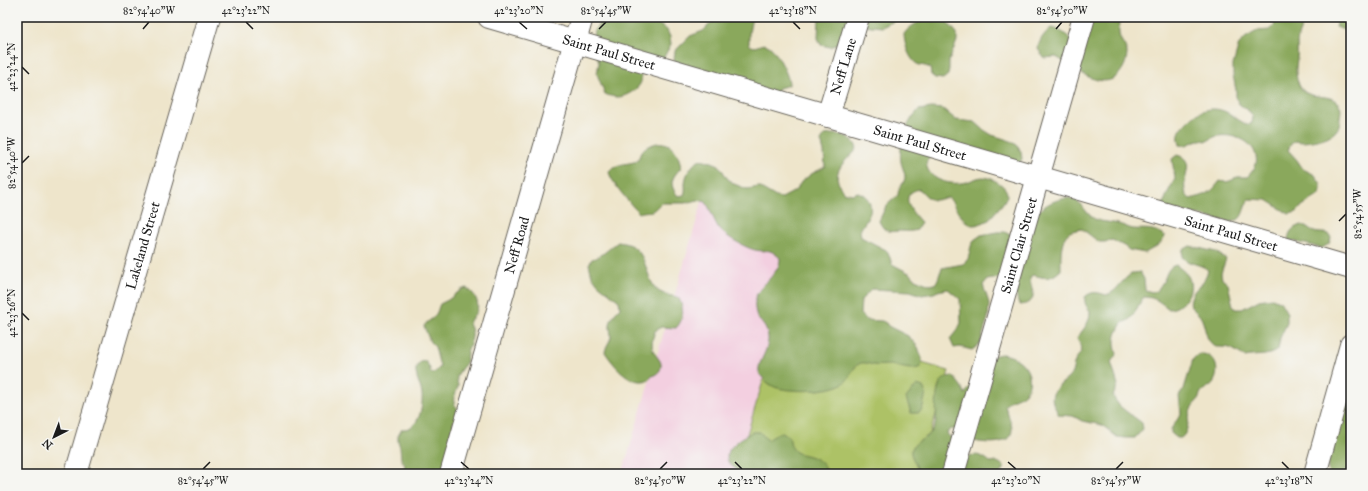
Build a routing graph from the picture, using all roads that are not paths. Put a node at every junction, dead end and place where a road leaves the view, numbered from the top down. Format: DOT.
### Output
graph roads {
  1 [pos="209,17"];
  2 [pos="489,17"];
  3 [pos="582,17"];
  4 [pos="858,17"];
  5 [pos="1084,17"];
  6 [pos="574,42"];
  7 [pos="828,116"];
  8 [pos="1038,177"];
  9 [pos="1351,268"];
  10 [pos="1351,345"];
  11 [pos="76,474"];
  12 [pos="451,474"];
  13 [pos="953,474"];
  14 [pos="1314,474"];
  1 -- 11 [label="street, Lakeland Street"];
  2 -- 6 [label="street, Saint Paul Street"];
  3 -- 6 [label="street, Neff Road"];
  4 -- 7 [label="street, Neff Lane"];
  5 -- 8 [label="street, Saint Clair Street"];
  6 -- 7 [label="street, Saint Paul Street"];
  6 -- 12 [label="street, Neff Road"];
  7 -- 8 [label="street, Saint Paul Street"];
  8 -- 9 [label="street, Saint Paul Street"];
  8 -- 13 [label="street, Saint Clair Street"];
  10 -- 14 [label="street"];
}
